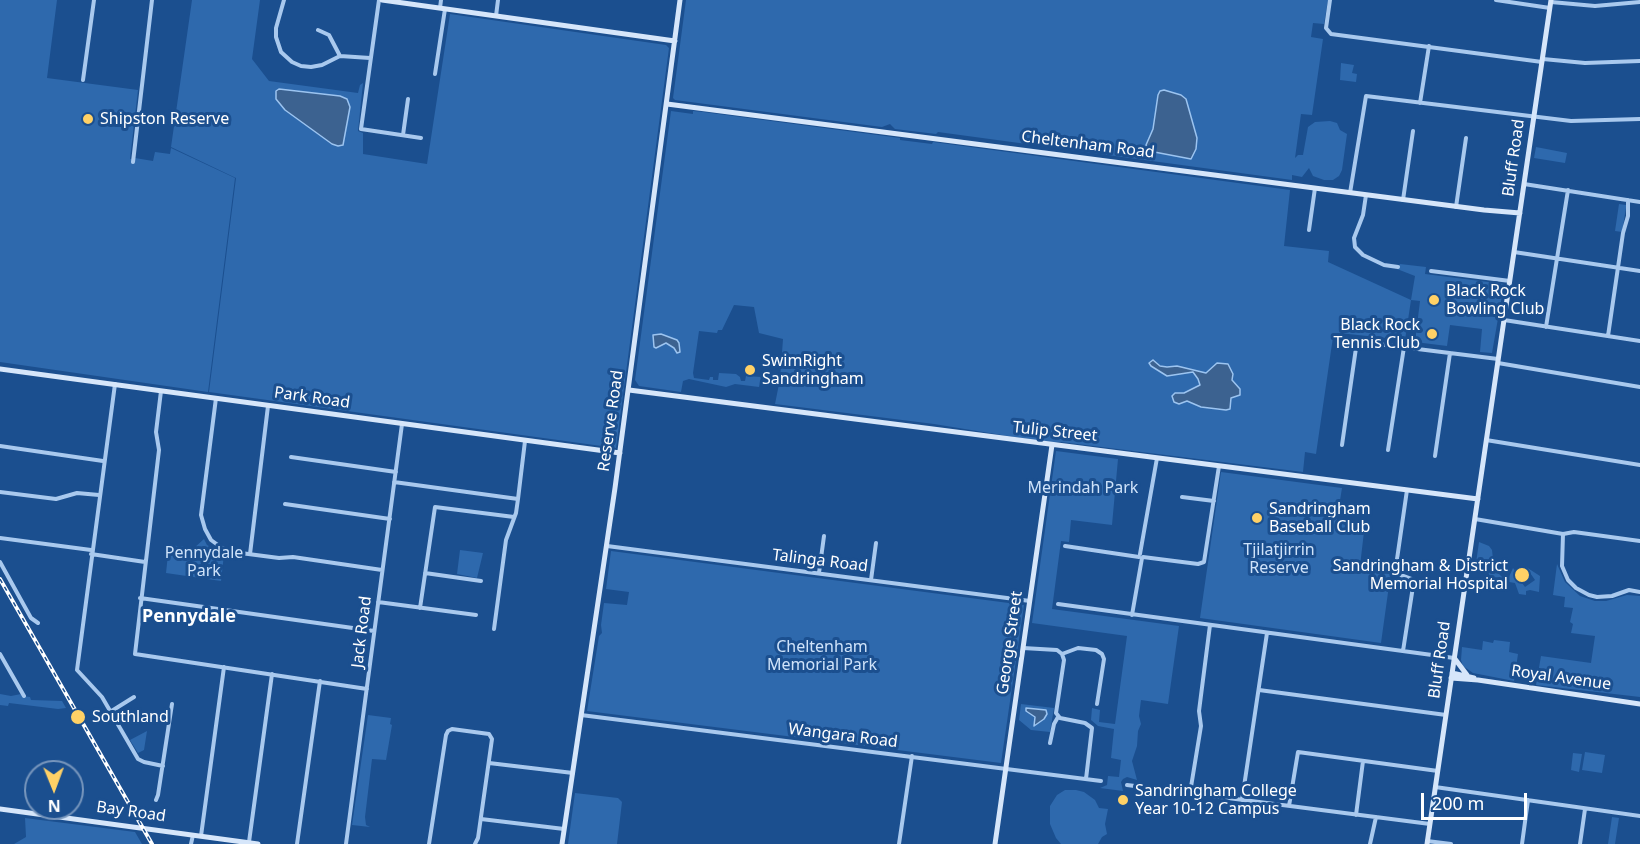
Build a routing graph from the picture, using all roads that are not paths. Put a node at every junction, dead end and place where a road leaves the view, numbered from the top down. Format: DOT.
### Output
graph roads {
  1 [pos="94,0"];
  2 [pos="152,0"];
  3 [pos="284,0"];
  4 [pos="380,0"];
  5 [pos="441,0"];
  6 [pos="498,0"];
  7 [pos="680,0"];
  8 [pos="1330,0"];
  9 [pos="1496,0"];
  10 [pos="1640,2"];
  11 [pos="1551,3"];
  12 [pos="442,8"];
  13 [pos="496,16"];
  14 [pos="318,30"];
  15 [pos="675,41"];
  16 [pos="1429,46"];
  17 [pos="340,56"];
  18 [pos="370,58"];
  19 [pos="1542,60"];
  20 [pos="1640,61"];
  21 [pos="435,74"];
  22 [pos="83,81"];
  23 [pos="408,99"];
  24 [pos="1420,103"];
  25 [pos="667,104"];
  26 [pos="1534,117"];
  27 [pos="1640,119"];
  28 [pos="1413,131"];
  29 [pos="403,135"];
  30 [pos="421,138"];
  31 [pos="1466,138"];
  32 [pos="133,162"];
  33 [pos="1524,184"];
  34 [pos="1315,188"];
  35 [pos="1568,190"];
  36 [pos="1350,193"];
  37 [pos="1366,195"];
  38 [pos="1403,200"];
  39 [pos="1628,200"];
  40 [pos="1640,202"];
  41 [pos="1456,207"];
  42 [pos="1520,215"];
  43 [pos="1309,230"];
  44 [pos="1514,252"];
  45 [pos="1558,259"];
  46 [pos="1398,267"];
  47 [pos="1618,268"];
  48 [pos="1431,271"];
  49 [pos="1640,271"];
  50 [pos="1510,281"];
  51 [pos="1504,320"];
  52 [pos="1546,327"];
  53 [pos="1608,336"];
  54 [pos="1337,339"];
  55 [pos="1357,341"];
  56 [pos="1640,341"];
  57 [pos="1404,347"];
  58 [pos="1450,353"];
  59 [pos="1498,361"];
  60 [pos="0,369"];
  61 [pos="113,384"];
  62 [pos="1640,387"];
  63 [pos="629,390"];
  64 [pos="161,391"];
  65 [pos="216,398"];
  66 [pos="268,406"];
  67 [pos="402,424"];
  68 [pos="1486,440"];
  69 [pos="525,441"];
  70 [pos="1052,445"];
  71 [pos="1342,445"];
  72 [pos="0,446"];
  73 [pos="1388,450"];
  74 [pos="620,453"];
  75 [pos="1435,456"];
  76 [pos="1155,457"];
  77 [pos="291,458"];
  78 [pos="103,461"];
  79 [pos="1640,465"];
  80 [pos="1219,466"];
  81 [pos="396,472"];
  82 [pos="394,482"];
  83 [pos="1407,490"];
  84 [pos="0,492"];
  85 [pos="99,495"];
  86 [pos="1182,497"];
  87 [pos="518,499"];
  88 [pos="1478,499"];
  89 [pos="1214,501"];
  90 [pos="285,504"];
  91 [pos="514,517"];
  92 [pos="390,519"];
  93 [pos="1475,519"];
  94 [pos="1563,534"];
  95 [pos="824,536"];
  96 [pos="0,538"];
  97 [pos="1640,541"];
  98 [pos="876,543"];
  99 [pos="607,546"];
  100 [pos="1065,546"];
  101 [pos="91,552"];
  102 [pos="250,554"];
  103 [pos="1141,555"];
  104 [pos="0,562"];
  105 [pos="145,562"];
  106 [pos="382,570"];
  107 [pos="425,573"];
  108 [pos="819,573"];
  109 [pos="871,580"];
  110 [pos="481,581"];
  111 [pos="1640,592"];
  112 [pos="140,598"];
  113 [pos="1030,601"];
  114 [pos="378,602"];
  115 [pos="1058,604"];
  116 [pos="420,608"];
  117 [pos="476,615"];
  118 [pos="1132,615"];
  119 [pos="38,623"];
  120 [pos="1211,625"];
  121 [pos="494,628"];
  122 [pos="374,631"];
  123 [pos="1267,633"];
  124 [pos="1023,648"];
  125 [pos="1403,651"];
  126 [pos="0,654"];
  127 [pos="1062,654"];
  128 [pos="1454,658"];
  129 [pos="224,667"];
  130 [pos="272,674"];
  131 [pos="1452,675"];
  132 [pos="1467,675"];
  133 [pos="1478,680"];
  134 [pos="320,681"];
  135 [pos="368,688"];
  136 [pos="1258,690"];
  137 [pos="24,696"];
  138 [pos="134,698"];
  139 [pos="172,704"];
  140 [pos="1097,704"];
  141 [pos="1640,704"];
  142 [pos="110,712"];
  143 [pos="581,715"];
  144 [pos="1446,715"];
  145 [pos="1058,717"];
  146 [pos="1050,743"];
  147 [pos="912,756"];
  148 [pos="1363,761"];
  149 [pos="489,763"];
  150 [pos="164,766"];
  151 [pos="1006,768"];
  152 [pos="1438,771"];
  153 [pos="573,774"];
  154 [pos="1086,779"];
  155 [pos="1101,781"];
  156 [pos="1127,784"];
  157 [pos="1435,787"];
  158 [pos="1191,793"];
  159 [pos="156,800"];
  160 [pos="1242,800"];
  161 [pos="1528,800"];
  162 [pos="1289,806"];
  163 [pos="0,808"];
  164 [pos="1585,808"];
  165 [pos="1356,815"];
  166 [pos="1640,816"];
  167 [pos="1374,817"];
  168 [pos="481,819"];
  169 [pos="1430,824"];
  170 [pos="564,829"];
  171 [pos="193,835"];
  172 [pos="201,836"];
  173 [pos="1427,842"];
  174 [pos="249,843"];
  175 [pos="191,844"];
  176 [pos="258,844"];
  177 [pos="297,844"];
  178 [pos="346,844"];
  179 [pos="429,844"];
  180 [pos="475,844"];
  181 [pos="562,844"];
  182 [pos="899,844"];
  183 [pos="995,844"];
  184 [pos="1370,844"];
  185 [pos="1451,844"];
  186 [pos="1521,844"];
  187 [pos="1580,844"];
  1 -- 22 [label="street"];
  2 -- 32 [label="street"];
  3 -- 17 [label="street"];
  4 -- 12 [label="street"];
  4 -- 18 [label="street"];
  5 -- 12 [label="street"];
  6 -- 13 [label="street"];
  7 -- 15 [label="street, Reserve Road"];
  8 -- 16 [label="street"];
  9 -- 11 [label="street"];
  10 -- 11 [label="street"];
  11 -- 19 [label="street, Bluff Road"];
  12 -- 13 [label="street"];
  12 -- 21 [label="street"];
  13 -- 15 [label="street"];
  14 -- 17 [label="street"];
  15 -- 25 [label="street, Reserve Road"];
  16 -- 19 [label="street"];
  16 -- 24 [label="street"];
  17 -- 18 [label="street"];
  18 -- 29 [label="street"];
  19 -- 20 [label="street"];
  19 -- 26 [label="street, Bluff Road"];
  23 -- 29 [label="street"];
  24 -- 26 [label="street"];
  24 -- 36 [label="street"];
  25 -- 34 [label="street, Cheltenham Road"];
  25 -- 63 [label="street, Reserve Road"];
  26 -- 27 [label="street"];
  26 -- 33 [label="street, Bluff Road"];
  28 -- 38 [label="street"];
  29 -- 30 [label="street"];
  31 -- 41 [label="street"];
  33 -- 35 [label="street"];
  33 -- 42 [label="street, Bluff Road"];
  34 -- 36 [label="street, Cheltenham Road"];
  34 -- 43 [label="street"];
  35 -- 39 [label="street"];
  35 -- 45 [label="street"];
  36 -- 37 [label="street, Cheltenham Road"];
  37 -- 38 [label="street, Cheltenham Road"];
  37 -- 46 [label="street"];
  38 -- 41 [label="street, Cheltenham Road"];
  39 -- 40 [label="street"];
  39 -- 47 [label="street"];
  41 -- 42 [label="street, Cheltenham Road"];
  42 -- 44 [label="street, Bluff Road"];
  44 -- 45 [label="street"];
  44 -- 50 [label="street, Bluff Road"];
  45 -- 47 [label="street"];
  45 -- 52 [label="street"];
  47 -- 49 [label="street"];
  47 -- 53 [label="street"];
  48 -- 50 [label="street"];
  50 -- 51 [label="street, Bluff Road"];
  51 -- 52 [label="street"];
  51 -- 59 [label="street, Bluff Road"];
  52 -- 53 [label="street"];
  53 -- 56 [label="street"];
  54 -- 55 [label="street"];
  55 -- 57 [label="street"];
  55 -- 71 [label="street"];
  57 -- 58 [label="street"];
  57 -- 73 [label="street"];
  58 -- 59 [label="street"];
  58 -- 75 [label="street"];
  59 -- 62 [label="street"];
  59 -- 68 [label="street, Bluff Road"];
  60 -- 61 [label="street, Park Road"];
  61 -- 64 [label="street, Park Road"];
  61 -- 78 [label="street"];
  63 -- 70 [label="street, Tulip Street"];
  63 -- 74 [label="street, Reserve Road"];
  64 -- 65 [label="street, Park Road"];
  64 -- 105 [label="street"];
  65 -- 66 [label="street, Park Road"];
  65 -- 102 [label="street"];
  66 -- 67 [label="street, Park Road"];
  66 -- 102 [label="street"];
  67 -- 69 [label="street, Park Road"];
  67 -- 81 [label="street, Jack Road"];
  68 -- 79 [label="street"];
  68 -- 88 [label="street, Bluff Road"];
  69 -- 74 [label="street, Park Road"];
  69 -- 87 [label="street"];
  70 -- 76 [label="street, Tulip Street"];
  70 -- 113 [label="street, George Street"];
  72 -- 78 [label="street"];
  74 -- 99 [label="street, Reserve Road"];
  76 -- 80 [label="street, Tulip Street"];
  76 -- 103 [label="street"];
  77 -- 81 [label="street"];
  78 -- 85 [label="street"];
  80 -- 83 [label="street, Tulip Street"];
  80 -- 89 [label="street"];
  81 -- 82 [label="street, Jack Road"];
  82 -- 87 [label="street"];
  82 -- 92 [label="street, Jack Road"];
  83 -- 88 [label="street, Tulip Street"];
  83 -- 125 [label="street"];
  84 -- 85 [label="street"];
  85 -- 101 [label="street"];
  86 -- 89 [label="street"];
  87 -- 91 [label="street"];
  88 -- 93 [label="street, Bluff Road"];
  89 -- 103 [label="street"];
  90 -- 92 [label="street"];
  91 -- 107 [label="street"];
  91 -- 121 [label="street"];
  92 -- 106 [label="street, Jack Road"];
  93 -- 94 [label="street"];
  93 -- 128 [label="street, Bluff Road"];
  94 -- 97 [label="street"];
  94 -- 111 [label="street"];
  95 -- 108 [label="street"];
  96 -- 101 [label="street"];
  98 -- 109 [label="street"];
  99 -- 108 [label="street, Talinga Road"];
  99 -- 143 [label="street, Reserve Road"];
  100 -- 103 [label="street"];
  101 -- 105 [label="street"];
  101 -- 142 [label="street"];
  102 -- 106 [label="street"];
  103 -- 118 [label="street"];
  104 -- 119 [label="street"];
  105 -- 112 [label="street"];
  106 -- 114 [label="street, Jack Road"];
  107 -- 110 [label="street"];
  107 -- 116 [label="street"];
  108 -- 109 [label="street, Talinga Road"];
  109 -- 113 [label="street, Talinga Road"];
  112 -- 122 [label="street"];
  112 -- 129 [label="street"];
  113 -- 124 [label="street, George Street"];
  114 -- 116 [label="street"];
  114 -- 122 [label="street, Jack Road"];
  115 -- 118 [label="street"];
  116 -- 117 [label="street"];
  118 -- 120 [label="street"];
  120 -- 123 [label="street"];
  120 -- 158 [label="street"];
  122 -- 135 [label="street, Jack Road"];
  123 -- 125 [label="street"];
  123 -- 136 [label="street"];
  124 -- 127 [label="street"];
  124 -- 151 [label="street, George Street"];
  125 -- 128 [label="street"];
  126 -- 137 [label="street"];
  127 -- 140 [label="street"];
  127 -- 145 [label="street"];
  128 -- 131 [label="street, Bluff Road"];
  128 -- 132 [label="street"];
  129 -- 130 [label="street"];
  129 -- 172 [label="street"];
  130 -- 134 [label="street"];
  130 -- 174 [label="street"];
  131 -- 132 [label="street, Royal Avenue"];
  131 -- 133 [label="street, Royal Avenue"];
  131 -- 144 [label="street, Bluff Road"];
  132 -- 133 [label="street, Royal Avenue"];
  133 -- 141 [label="street, Royal Avenue"];
  134 -- 135 [label="street"];
  134 -- 177 [label="street"];
  135 -- 178 [label="street, Jack Road"];
  136 -- 144 [label="street"];
  136 -- 160 [label="street"];
  138 -- 142 [label="street"];
  139 -- 150 [label="street"];
  142 -- 150 [label="street"];
  143 -- 147 [label="street, Wangara Road"];
  143 -- 153 [label="street, Reserve Road"];
  144 -- 152 [label="street, Bluff Road"];
  145 -- 146 [label="street"];
  145 -- 154 [label="street"];
  147 -- 151 [label="street, Wangara Road"];
  147 -- 182 [label="street"];
  148 -- 152 [label="street"];
  148 -- 162 [label="street"];
  148 -- 165 [label="street"];
  149 -- 153 [label="street"];
  149 -- 168 [label="street"];
  149 -- 179 [label="street"];
  150 -- 159 [label="street"];
  151 -- 154 [label="street, Wangara Road"];
  151 -- 183 [label="street, George Street"];
  152 -- 157 [label="street, Bluff Road"];
  153 -- 170 [label="street, Reserve Road"];
  154 -- 155 [label="street, Wangara Road"];
  156 -- 158 [label="street"];
  157 -- 161 [label="street"];
  157 -- 169 [label="street, Bluff Road"];
  158 -- 160 [label="street"];
  160 -- 162 [label="street"];
  161 -- 164 [label="street"];
  161 -- 186 [label="street"];
  162 -- 165 [label="street"];
  163 -- 171 [label="street, Bay Road"];
  164 -- 166 [label="street"];
  164 -- 187 [label="street"];
  165 -- 167 [label="street"];
  167 -- 169 [label="street"];
  167 -- 184 [label="street"];
  168 -- 170 [label="street"];
  168 -- 180 [label="street"];
  169 -- 173 [label="street, Bluff Road"];
  170 -- 181 [label="street, Reserve Road"];
  171 -- 172 [label="street, Bay Road"];
  171 -- 175 [label="street"];
  172 -- 174 [label="street, Bay Road"];
  173 -- 185 [label="street"];
  174 -- 176 [label="street, Bay Road"];
}
